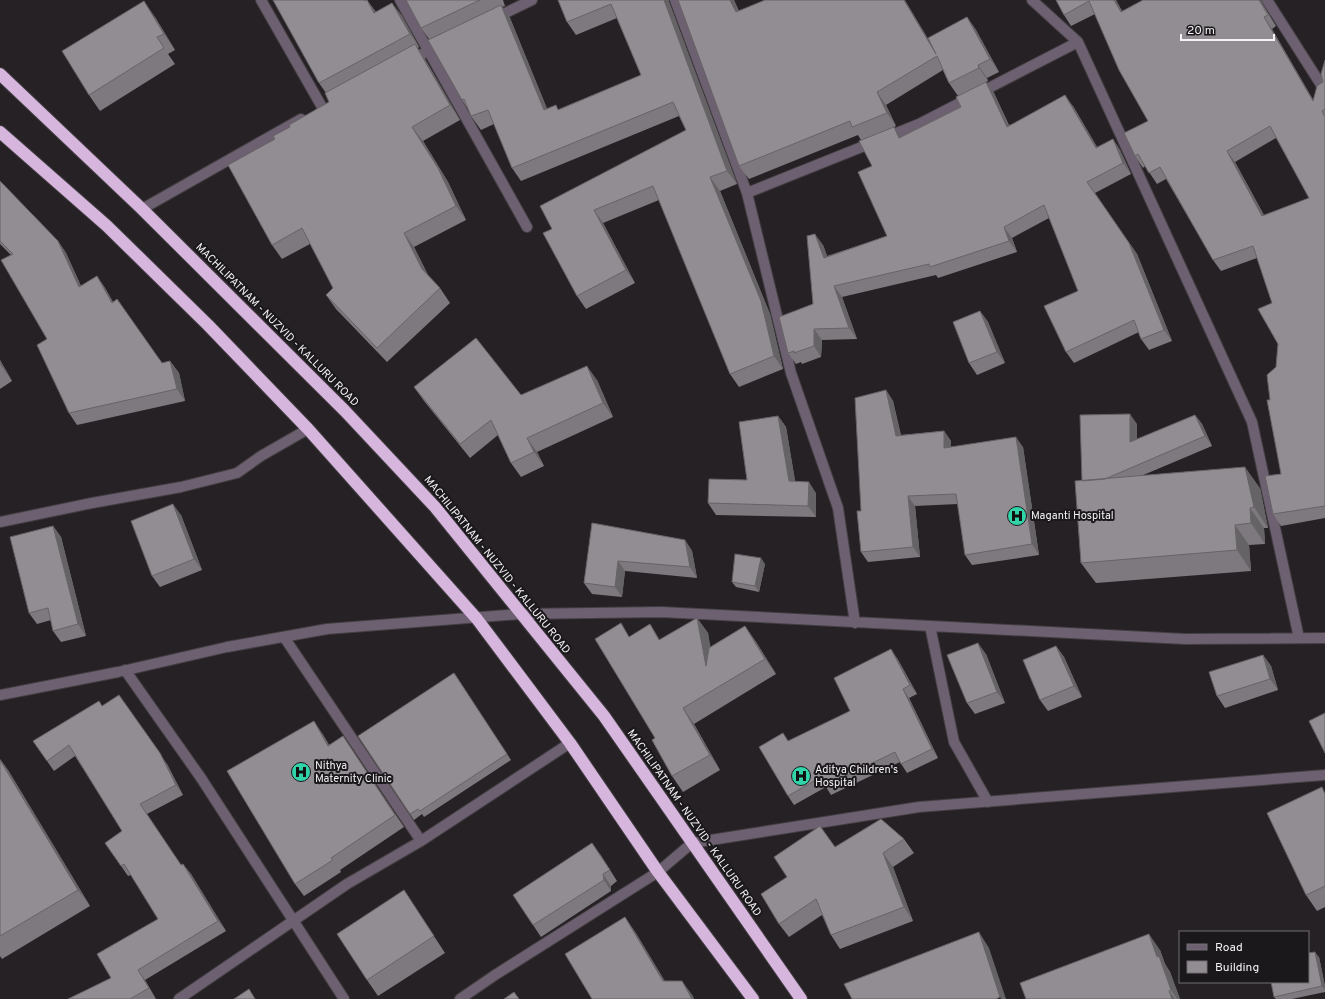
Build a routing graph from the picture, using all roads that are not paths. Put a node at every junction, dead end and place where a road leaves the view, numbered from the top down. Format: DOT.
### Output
graph roads {
  1 [pos="261,0"];
  2 [pos="400,0"];
  3 [pos="532,0"];
  4 [pos="675,0"];
  5 [pos="1032,0"];
  6 [pos="1267,0"];
  7 [pos="484,23"];
  8 [pos="456,37"];
  9 [pos="1078,42"];
  10 [pos="428,50"];
  11 [pos="402,64"];
  12 [pos="0,74"];
  13 [pos="1325,91"];
  14 [pos="0,132"];
  15 [pos="747,193"];
  16 [pos="142,209"];
  17 [pos="527,227"];
  18 [pos="308,429"];
  19 [pos="0,522"];
  20 [pos="521,614"];
  21 [pos="477,619"];
  22 [pos="855,622"];
  23 [pos="930,626"];
  24 [pos="284,637"];
  25 [pos="1299,638"];
  26 [pos="1325,638"];
  27 [pos="125,670"];
  28 [pos="0,695"];
  29 [pos="570,743"];
  30 [pos="1325,775"];
  31 [pos="988,802"];
  32 [pos="421,841"];
  33 [pos="692,843"];
  34 [pos="658,872"];
  35 [pos="294,921"];
  36 [pos="179,999"];
  37 [pos="344,999"];
  38 [pos="460,999"];
  39 [pos="753,999"];
  40 [pos="801,999"];
  1 -- 16 [label="street"];
  2 -- 10 [label="street"];
  3 -- 7 [label="street"];
  4 -- 15 [label="street"];
  5 -- 9 [label="street"];
  6 -- 13 [label="street"];
  8 -- 10 [label="street"];
  9 -- 15 [label="street"];
  9 -- 25 [label="street"];
  10 -- 11 [label="street"];
  10 -- 17 [label="street"];
  12 -- 16 [label="highway, MACHILIPATNAM - NUZVID - KALLURU ROAD"];
  14 -- 18 [label="highway"];
  15 -- 22 [label="street"];
  16 -- 20 [label="highway, MACHILIPATNAM - NUZVID - KALLURU ROAD"];
  18 -- 19 [label="street"];
  18 -- 21 [label="highway"];
  20 -- 21 [label="street"];
  20 -- 22 [label="street"];
  20 -- 33 [label="highway, MACHILIPATNAM - NUZVID - KALLURU ROAD"];
  21 -- 24 [label="street"];
  21 -- 29 [label="highway"];
  22 -- 23 [label="street"];
  23 -- 25 [label="street"];
  23 -- 31 [label="street"];
  24 -- 27 [label="street"];
  24 -- 32 [label="street"];
  25 -- 26 [label="street"];
  27 -- 28 [label="street"];
  27 -- 35 [label="street"];
  29 -- 32 [label="street"];
  29 -- 34 [label="highway"];
  30 -- 31 [label="street"];
  31 -- 33 [label="street"];
  32 -- 35 [label="street"];
  33 -- 34 [label="street"];
  33 -- 40 [label="highway, MACHILIPATNAM - NUZVID - KALLURU ROAD"];
  34 -- 38 [label="street"];
  34 -- 39 [label="highway"];
  35 -- 36 [label="street"];
  35 -- 37 [label="street"];
}
